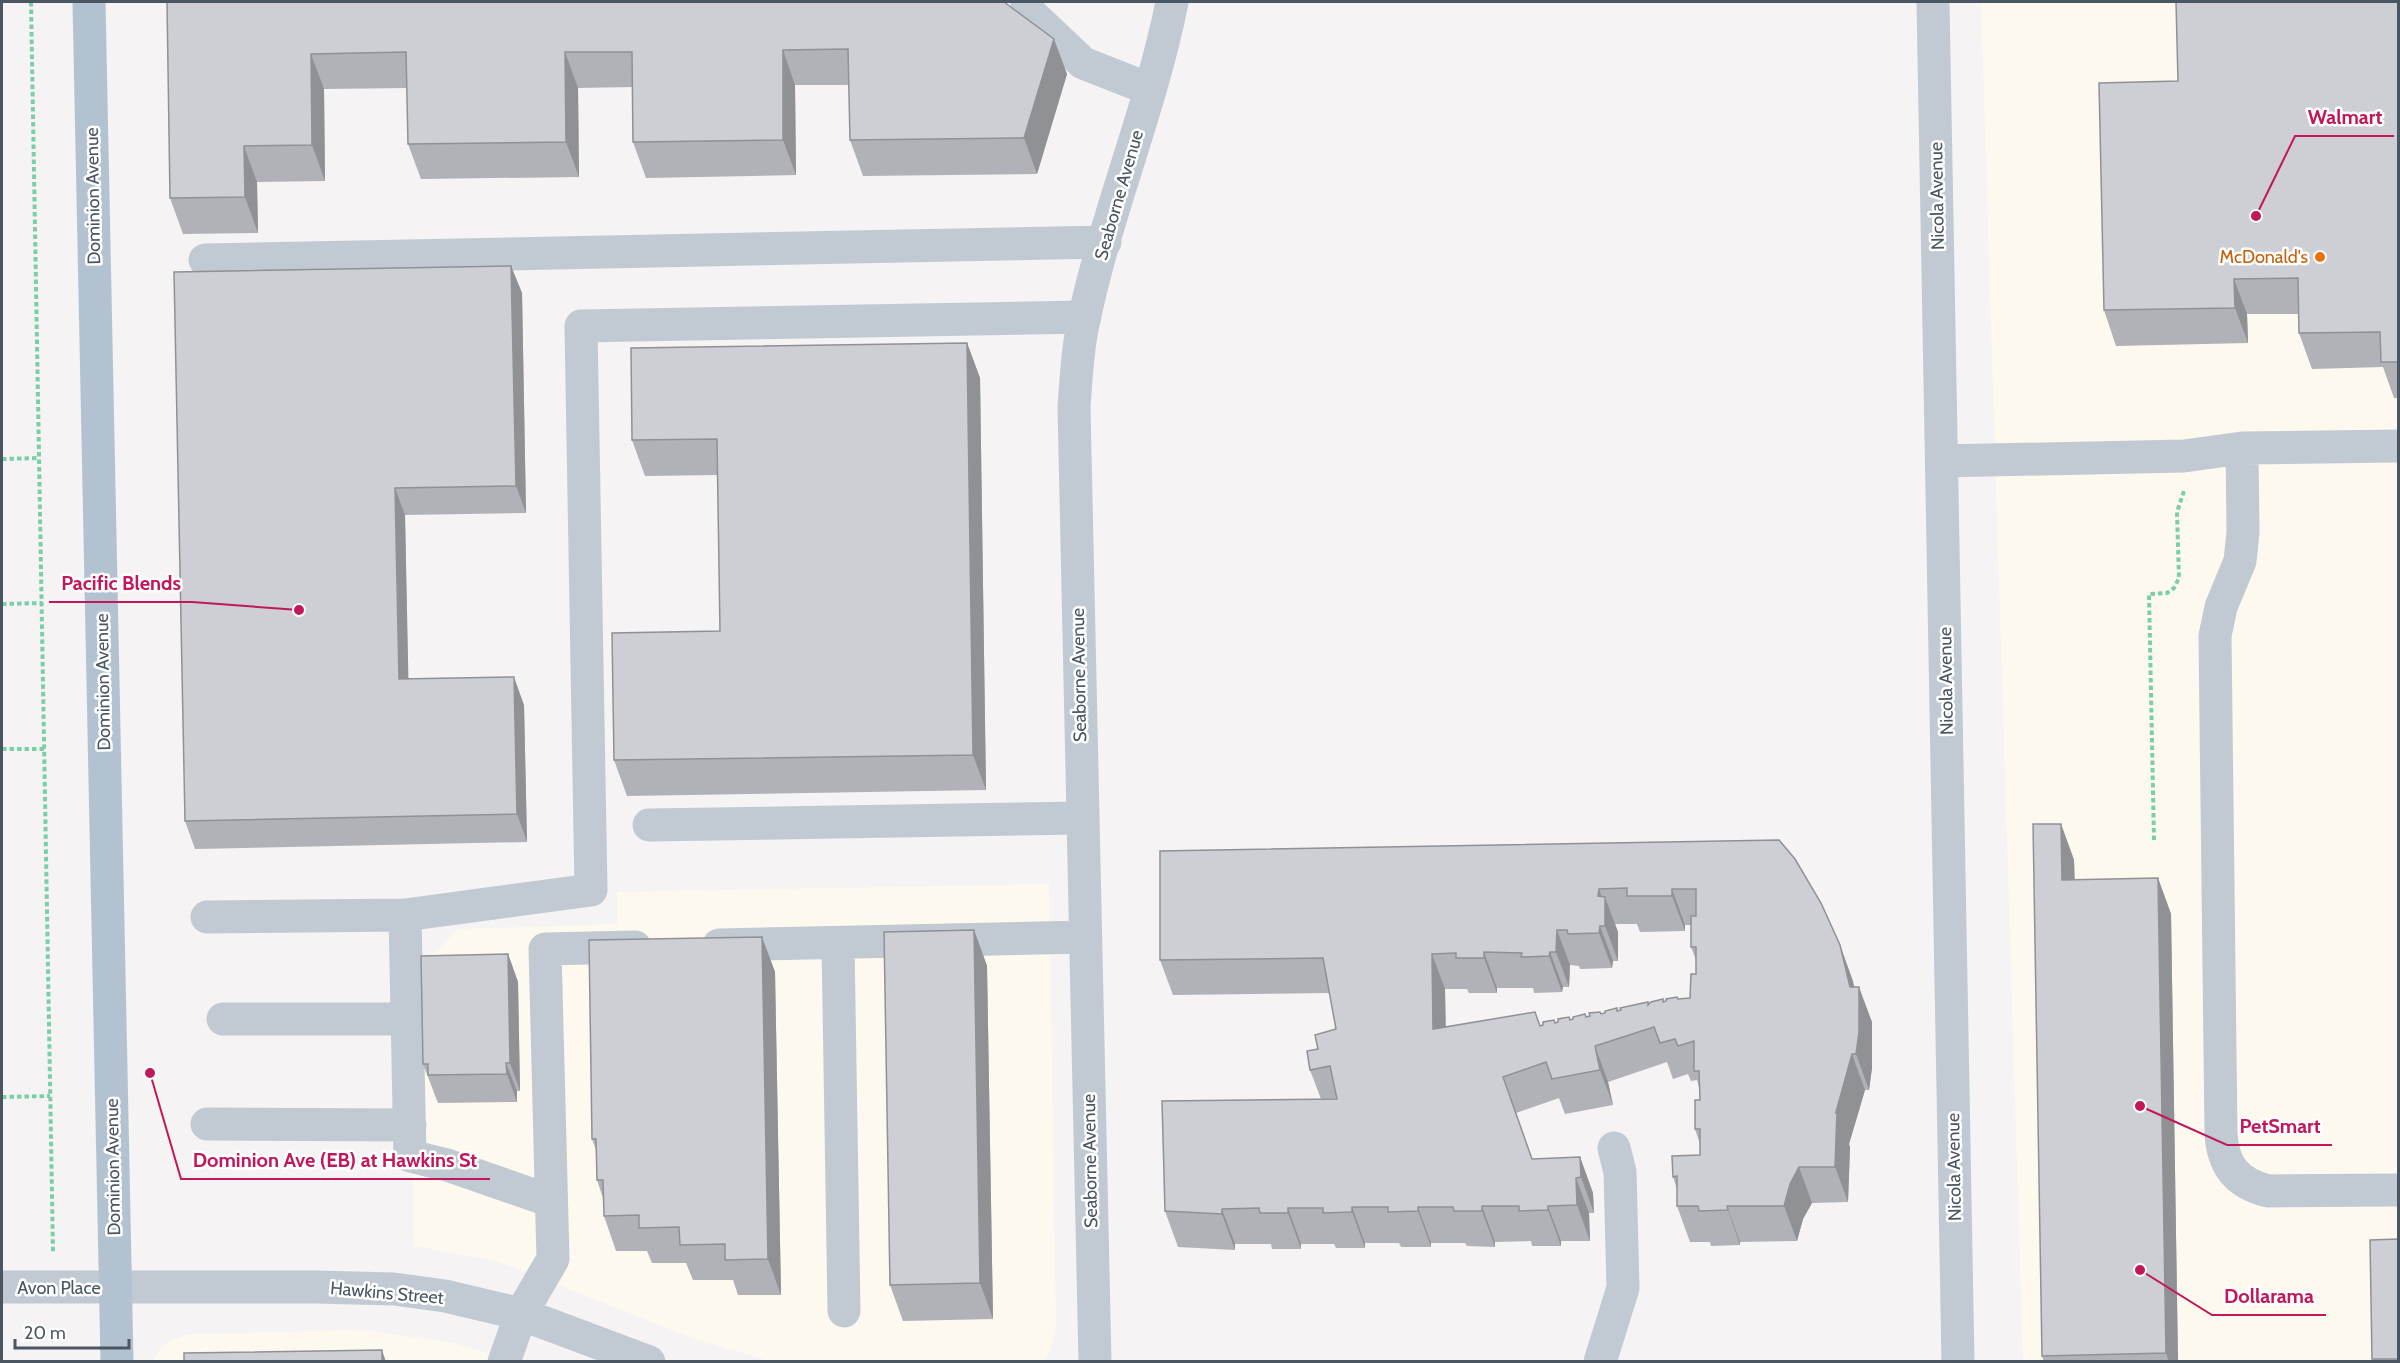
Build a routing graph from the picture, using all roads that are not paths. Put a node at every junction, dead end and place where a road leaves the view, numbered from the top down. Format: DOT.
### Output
graph roads {
  1 [pos="89,2"];
  2 [pos="1027,2"];
  3 [pos="1172,2"];
  4 [pos="1933,2"];
  5 [pos="1149,89"];
  6 [pos="1105,242"];
  7 [pos="205,260"];
  8 [pos="1085,317"];
  9 [pos="2398,446"];
  10 [pos="2242,448"];
  11 [pos="1942,461"];
  12 [pos="1082,818"];
  13 [pos="649,825"];
  14 [pos="405,915"];
  15 [pos="207,917"];
  16 [pos="1085,938"];
  17 [pos="838,943"];
  18 [pos="223,1019"];
  19 [pos="407,1019"];
  20 [pos="207,1124"];
  21 [pos="410,1125"];
  22 [pos="1614,1148"];
  23 [pos="2398,1190"];
  24 [pos="551,1201"];
  25 [pos="2,1287"];
  26 [pos="116,1288"];
  27 [pos="844,1311"];
  28 [pos="521,1314"];
  29 [pos="117,1362"];
  30 [pos="504,1362"];
  31 [pos="649,1362"];
  32 [pos="1095,1362"];
  33 [pos="1600,1362"];
  34 [pos="1958,1362"];
  1 -- 26 [label="main road, Dominion Avenue"];
  2 -- 5 [label="street"];
  3 -- 5 [label="street, Seaborne Avenue"];
  4 -- 11 [label="street, Nicola Avenue"];
  5 -- 6 [label="street, Seaborne Avenue"];
  6 -- 7 [label="street"];
  6 -- 8 [label="street, Seaborne Avenue"];
  8 -- 12 [label="street, Seaborne Avenue"];
  8 -- 14 [label="street"];
  9 -- 10 [label="street"];
  10 -- 11 [label="street"];
  10 -- 23 [label="street"];
  11 -- 34 [label="street, Nicola Avenue"];
  12 -- 13 [label="street"];
  12 -- 16 [label="street, Seaborne Avenue"];
  14 -- 15 [label="street"];
  14 -- 19 [label="street"];
  16 -- 17 [label="street"];
  16 -- 32 [label="street, Seaborne Avenue"];
  17 -- 24 [label="street"];
  17 -- 27 [label="street"];
  18 -- 19 [label="street"];
  19 -- 21 [label="street"];
  20 -- 21 [label="street"];
  21 -- 24 [label="street"];
  22 -- 33 [label="street"];
  24 -- 28 [label="street"];
  25 -- 26 [label="street, Avon Place"];
  26 -- 28 [label="street, Hawkins Street"];
  26 -- 29 [label="main road, Dominion Avenue"];
  28 -- 30 [label="street"];
  28 -- 31 [label="street, Hawkins Street"];
}
